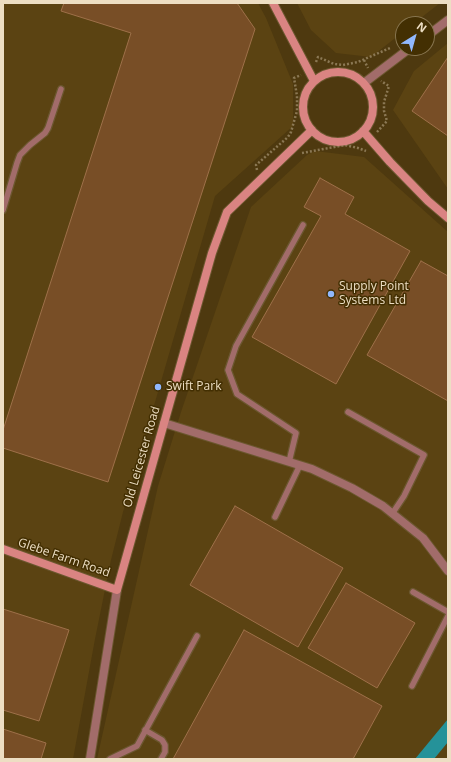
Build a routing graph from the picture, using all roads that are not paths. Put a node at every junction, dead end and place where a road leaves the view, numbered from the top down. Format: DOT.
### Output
graph roads {
  1 [pos="273,3"];
  2 [pos="448,20"];
  3 [pos="435,30"];
  4 [pos="399,56"];
  5 [pos="314,81"];
  6 [pos="364,82"];
  7 [pos="61,88"];
  8 [pos="312,130"];
  9 [pos="363,131"];
  10 [pos="3,210"];
  11 [pos="448,218"];
  12 [pos="303,225"];
  13 [pos="348,412"];
  14 [pos="164,423"];
  15 [pos="289,462"];
  16 [pos="300,466"];
  17 [pos="392,514"];
  18 [pos="275,517"];
  19 [pos="3,550"];
  20 [pos="448,571"];
  21 [pos="117,590"];
  22 [pos="413,592"];
  23 [pos="448,612"];
  24 [pos="448,616"];
  25 [pos="198,636"];
  26 [pos="412,686"];
  27 [pos="145,730"];
  28 [pos="90,759"];
  29 [pos="110,759"];
  30 [pos="161,759"];
  1 -- 5 [label="street"];
  2 -- 3 [label="street"];
  4 -- 6 [label="street"];
  5 -- 6 [label="street"];
  5 -- 8 [label="street"];
  6 -- 9 [label="street"];
  7 -- 10 [label="lane"];
  8 -- 9 [label="street"];
  8 -- 14 [label="street, Old Leicester Road"];
  9 -- 11 [label="street"];
  12 -- 15 [label="lane"];
  13 -- 17 [label="lane"];
  14 -- 15 [label="street"];
  14 -- 21 [label="street, Old Leicester Road"];
  15 -- 16 [label="street"];
  16 -- 17 [label="street"];
  16 -- 18 [label="lane"];
  17 -- 20 [label="street"];
  19 -- 21 [label="street, Glebe Farm Road"];
  21 -- 28 [label="street, Old Leicester Road"];
  22 -- 23 [label="lane"];
  24 -- 26 [label="lane"];
  25 -- 27 [label="lane"];
  27 -- 29 [label="lane"];
  27 -- 30 [label="lane"];
}
